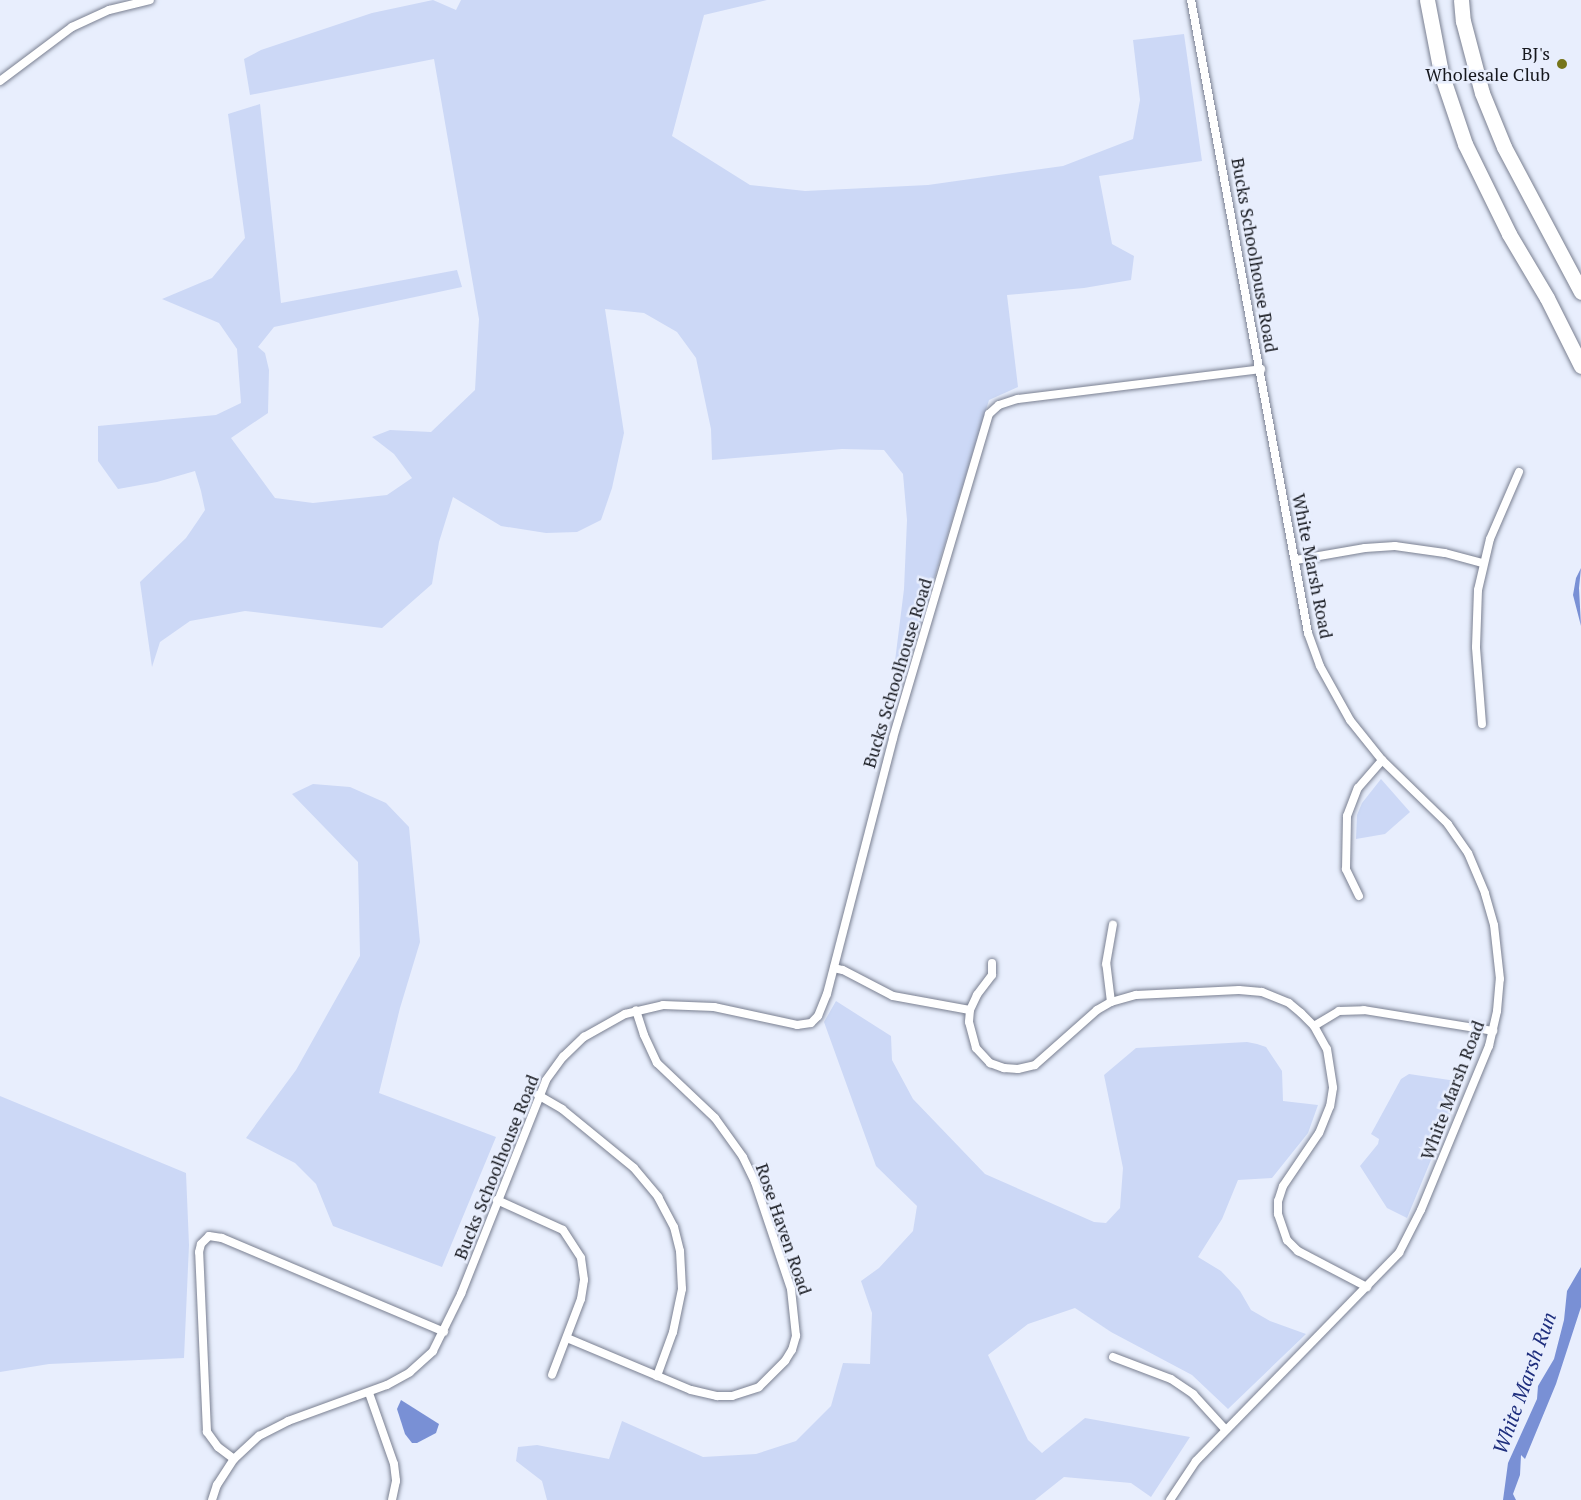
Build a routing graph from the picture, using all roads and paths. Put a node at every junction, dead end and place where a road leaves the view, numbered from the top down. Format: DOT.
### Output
graph roads {
  1 [pos="150,0"];
  2 [pos="1191,0"];
  3 [pos="1427,0"];
  4 [pos="1461,0"];
  5 [pos="0,81"];
  6 [pos="1581,292"];
  7 [pos="1581,366"];
  8 [pos="1261,369"];
  9 [pos="1519,472"];
  10 [pos="1296,560"];
  11 [pos="1483,563"];
  12 [pos="1482,724"];
  13 [pos="1382,760"];
  14 [pos="1359,896"];
  15 [pos="1113,925"];
  16 [pos="992,963"];
  17 [pos="834,968"];
  18 [pos="1111,1002"];
  19 [pos="636,1010"];
  20 [pos="970,1010"];
  21 [pos="1314,1026"];
  22 [pos="1493,1031"];
  23 [pos="538,1095"];
  24 [pos="497,1200"];
  25 [pos="1367,1287"];
  26 [pos="444,1332"];
  27 [pos="567,1338"];
  28 [pos="1113,1357"];
  29 [pos="552,1375"];
  30 [pos="657,1376"];
  31 [pos="369,1393"];
  32 [pos="1226,1429"];
  33 [pos="234,1459"];
  34 [pos="212,1500"];
  35 [pos="392,1500"];
  36 [pos="1170,1500"];
  1 -- 5 [label="street"];
  2 -- 8 [label="street, Bucks Schoolhouse Road"];
  3 -- 7 [label="highway"];
  4 -- 6 [label="highway"];
  8 -- 10 [label="street, White Marsh Road"];
  8 -- 17 [label="street, Bucks Schoolhouse Road"];
  9 -- 11 [label="street"];
  10 -- 11 [label="street"];
  10 -- 13 [label="street, White Marsh Road"];
  11 -- 12 [label="street"];
  13 -- 14 [label="street"];
  13 -- 22 [label="street, White Marsh Road"];
  15 -- 18 [label="street"];
  16 -- 20 [label="street"];
  17 -- 19 [label="street, Bucks Schoolhouse Road"];
  17 -- 20 [label="street"];
  18 -- 20 [label="street"];
  18 -- 21 [label="street"];
  19 -- 23 [label="street, Bucks Schoolhouse Road"];
  19 -- 30 [label="street, Rose Haven Road"];
  21 -- 22 [label="street"];
  21 -- 25 [label="street"];
  22 -- 25 [label="street, White Marsh Road"];
  23 -- 24 [label="street, Bucks Schoolhouse Road"];
  23 -- 30 [label="street"];
  24 -- 26 [label="street, Bucks Schoolhouse Road"];
  24 -- 27 [label="street"];
  25 -- 32 [label="street, White Marsh Road"];
  26 -- 31 [label="street, Bucks Schoolhouse Road"];
  26 -- 33 [label="street"];
  27 -- 29 [label="street"];
  27 -- 30 [label="street, Rose Haven Road"];
  28 -- 32 [label="street"];
  31 -- 33 [label="street, Bucks Schoolhouse Road"];
  31 -- 35 [label="street"];
  32 -- 36 [label="street, White Marsh Road"];
  33 -- 34 [label="street, Bucks Schoolhouse Road"];
}
